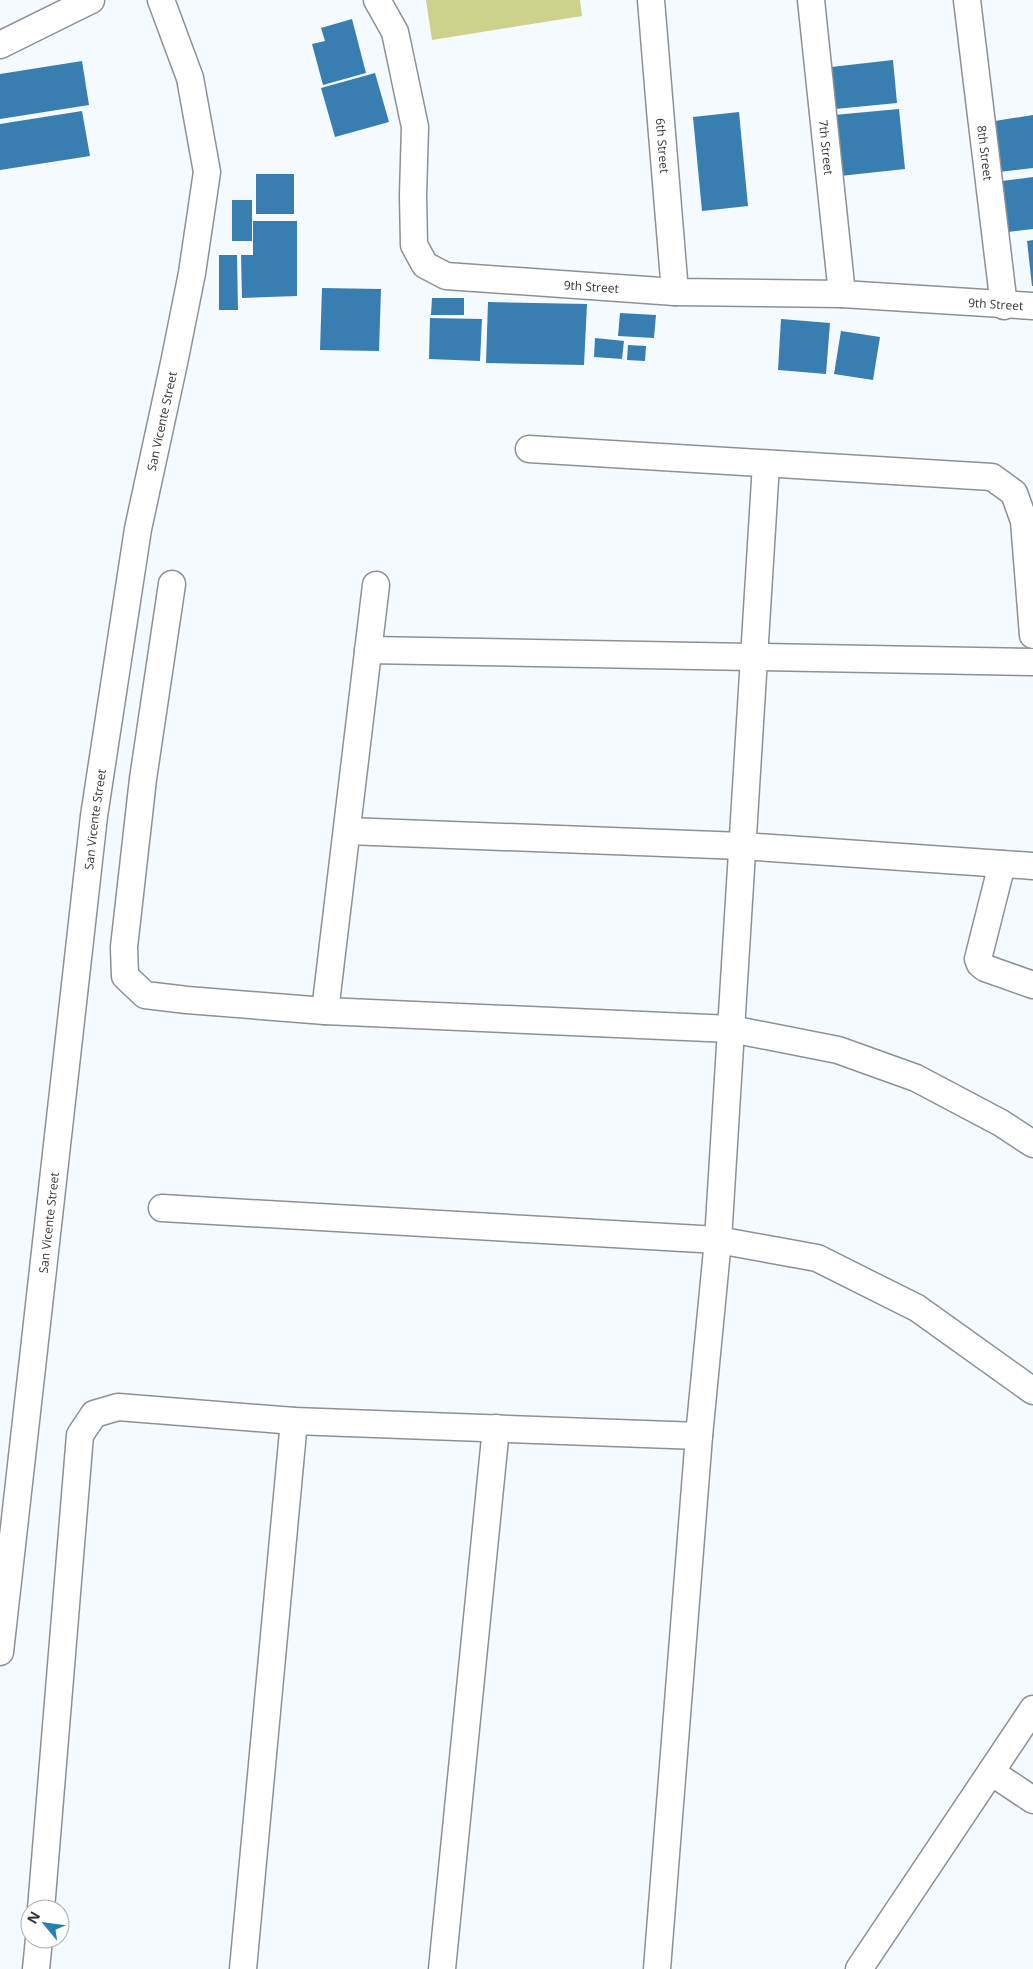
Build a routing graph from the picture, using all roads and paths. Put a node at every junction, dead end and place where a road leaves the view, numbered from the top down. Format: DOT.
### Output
graph roads {
  1 [pos="91,0"];
  2 [pos="161,0"];
  3 [pos="377,0"];
  4 [pos="651,0"];
  5 [pos="811,0"];
  6 [pos="967,0"];
  7 [pos="0,45"];
  8 [pos="675,292"];
  9 [pos="842,294"];
  10 [pos="1004,306"];
  11 [pos="1033,306"];
  12 [pos="529,449"];
  13 [pos="766,464"];
  14 [pos="172,584"];
  15 [pos="376,585"];
  16 [pos="1033,635"];
  17 [pos="368,650"];
  18 [pos="754,657"];
  19 [pos="1033,662"];
  20 [pos="347,831"];
  21 [pos="742,846"];
  22 [pos="1002,864"];
  23 [pos="1033,866"];
  24 [pos="1033,985"];
  25 [pos="324,1011"];
  26 [pos="731,1029"];
  27 [pos="1033,1144"];
  28 [pos="162,1208"];
  29 [pos="718,1240"];
  30 [pos="1033,1391"];
  31 [pos="294,1421"];
  32 [pos="496,1428"];
  33 [pos="699,1436"];
  34 [pos="0,1652"];
  35 [pos="1033,1709"];
  36 [pos="991,1772"];
  37 [pos="1033,1800"];
  38 [pos="42,1899"];
  39 [pos="38,1949"];
  40 [pos="36,1969"];
  41 [pos="242,1969"];
  42 [pos="442,1969"];
  43 [pos="657,1969"];
  44 [pos="859,1969"];
  1 -- 7 [label="street"];
  2 -- 34 [label="street, San Vicente Street"];
  3 -- 8 [label="street, 9th Street"];
  4 -- 8 [label="street, 6th Street"];
  5 -- 9 [label="street, 7th Street"];
  6 -- 10 [label="street, 8th Street"];
  8 -- 9 [label="street, 9th Street"];
  9 -- 10 [label="street, 9th Street"];
  10 -- 11 [label="street, 9th Street"];
  12 -- 13 [label="street"];
  13 -- 16 [label="street"];
  13 -- 18 [label="street"];
  14 -- 25 [label="street"];
  15 -- 17 [label="street"];
  17 -- 18 [label="street"];
  17 -- 20 [label="street"];
  18 -- 19 [label="street"];
  18 -- 21 [label="street"];
  20 -- 21 [label="street"];
  20 -- 25 [label="street"];
  21 -- 22 [label="street"];
  21 -- 26 [label="street"];
  22 -- 23 [label="street"];
  22 -- 24 [label="street"];
  25 -- 26 [label="street"];
  26 -- 27 [label="street"];
  26 -- 29 [label="street"];
  28 -- 29 [label="street"];
  29 -- 30 [label="street"];
  29 -- 33 [label="street"];
  31 -- 32 [label="street"];
  31 -- 38 [label="street"];
  31 -- 41 [label="street"];
  32 -- 33 [label="street"];
  32 -- 42 [label="street"];
  33 -- 43 [label="street"];
  35 -- 36 [label="street"];
  36 -- 37 [label="street"];
  36 -- 44 [label="street"];
  39 -- 40 [label="street"];
}
